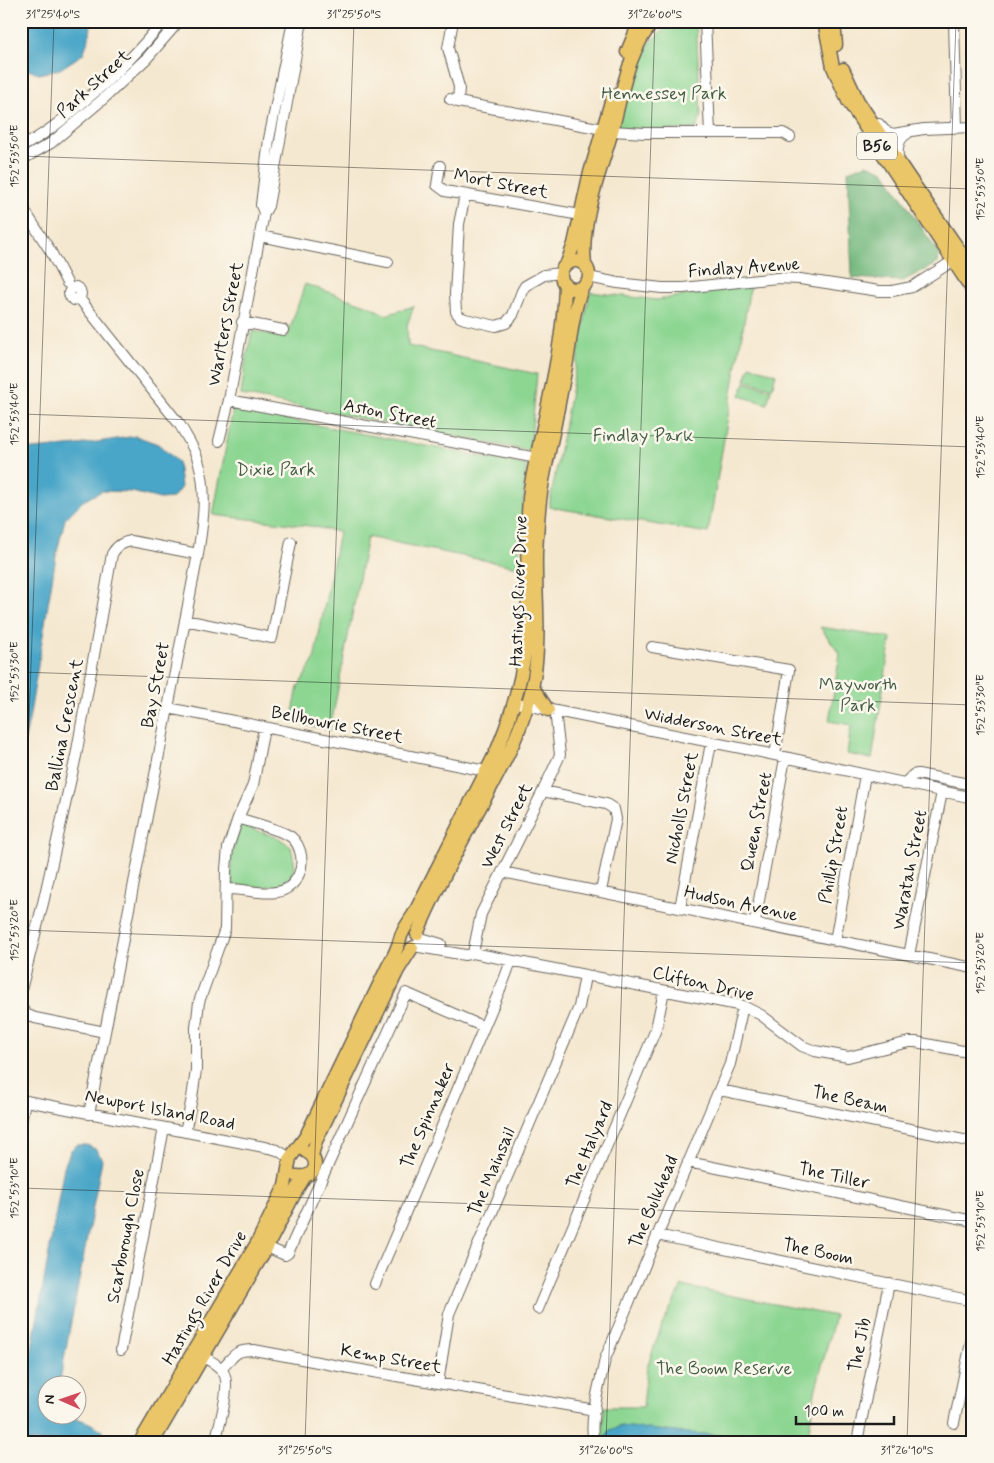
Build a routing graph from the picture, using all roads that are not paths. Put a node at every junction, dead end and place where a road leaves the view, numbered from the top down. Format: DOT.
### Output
graph roads {
  1 [pos="163,21"];
  2 [pos="179,21"];
  3 [pos="293,21"];
  4 [pos="302,21"];
  5 [pos="453,21"];
  6 [pos="640,21"];
  7 [pos="654,21"];
  8 [pos="705,21"];
  9 [pos="824,21"];
  10 [pos="834,21"];
  11 [pos="954,21"];
  12 [pos="864,110"];
  13 [pos="973,127"];
  14 [pos="957,128"];
  15 [pos="607,130"];
  16 [pos="911,132"];
  17 [pos="710,133"];
  18 [pos="790,136"];
  19 [pos="21,147"];
  20 [pos="21,160"];
  21 [pos="899,162"];
  22 [pos="440,166"];
  23 [pos="465,195"];
  24 [pos="21,205"];
  25 [pos="264,213"];
  26 [pos="580,215"];
  27 [pos="21,216"];
  28 [pos="260,236"];
  29 [pos="957,258"];
  30 [pos="388,262"];
  31 [pos="973,270"];
  32 [pos="564,274"];
  33 [pos="585,276"];
  34 [pos="69,286"];
  35 [pos="973,291"];
  36 [pos="242,322"];
  37 [pos="283,330"];
  38 [pos="229,400"];
  39 [pos="219,441"];
  40 [pos="541,459"];
  41 [pos="291,542"];
  42 [pos="198,554"];
  43 [pos="185,620"];
  44 [pos="652,647"];
  45 [pos="532,686"];
  46 [pos="521,704"];
  47 [pos="168,708"];
  48 [pos="553,711"];
  49 [pos="264,728"];
  50 [pos="711,743"];
  51 [pos="780,757"];
  52 [pos="486,771"];
  53 [pos="499,775"];
  54 [pos="865,775"];
  55 [pos="904,784"];
  56 [pos="973,784"];
  57 [pos="544,791"];
  58 [pos="942,792"];
  59 [pos="973,798"];
  60 [pos="238,818"];
  61 [pos="502,872"];
  62 [pos="226,889"];
  63 [pos="601,891"];
  64 [pos="680,908"];
  65 [pos="754,922"];
  66 [pos="411,940"];
  67 [pos="835,941"];
  68 [pos="473,953"];
  69 [pos="909,955"];
  70 [pos="511,960"];
  71 [pos="973,968"];
  72 [pos="585,976"];
  73 [pos="21,990"];
  74 [pos="664,990"];
  75 [pos="743,1006"];
  76 [pos="21,1007"];
  77 [pos="484,1027"];
  78 [pos="105,1032"];
  79 [pos="973,1053"];
  80 [pos="720,1090"];
  81 [pos="23,1100"];
  82 [pos="89,1114"];
  83 [pos="21,1122"];
  84 [pos="164,1128"];
  85 [pos="186,1132"];
  86 [pos="973,1142"];
  87 [pos="312,1155"];
  88 [pos="291,1159"];
  89 [pos="688,1162"];
  90 [pos="305,1176"];
  91 [pos="973,1221"];
  92 [pos="657,1235"];
  93 [pos="267,1247"];
  94 [pos="889,1283"];
  95 [pos="375,1284"];
  96 [pos="973,1301"];
  97 [pos="538,1309"];
  98 [pos="973,1333"];
  99 [pos="121,1350"];
  100 [pos="198,1354"];
  101 [pos="222,1369"];
  102 [pos="438,1383"];
  103 [pos="595,1410"];
  104 [pos="954,1423"];
  105 [pos="140,1442"];
  106 [pos="153,1442"];
  107 [pos="216,1442"];
  108 [pos="594,1442"];
  109 [pos="857,1442"];
  1 -- 19 [label="street, Park Street"];
  2 -- 20 [label="street, Park Street"];
  3 -- 25 [label="street, Warlters Street"];
  4 -- 25 [label="street, Warlters Street"];
  5 -- 15 [label="street"];
  6 -- 15 [label="main road, Hastings River Drive"];
  7 -- 15 [label="main road, Hastings River Drive"];
  8 -- 17 [label="street"];
  9 -- 29 [label="main road, B56"];
  10 -- 12 [label="main road, B56"];
  11 -- 14 [label="street"];
  12 -- 16 [label="street"];
  12 -- 21 [label="main road, B56"];
  13 -- 14 [label="street"];
  14 -- 16 [label="street"];
  15 -- 17 [label="street"];
  15 -- 26 [label="main road, Hastings River Drive"];
  15 -- 33 [label="main road, Hastings River Drive"];
  16 -- 21 [label="street"];
  17 -- 18 [label="street"];
  21 -- 29 [label="main road, B56"];
  22 -- 23 [label="street, Mort Street"];
  23 -- 26 [label="street, Mort Street"];
  23 -- 32 [label="street"];
  24 -- 34 [label="street, Bay Street"];
  25 -- 28 [label="street, Warlters Street"];
  26 -- 32 [label="main road, Hastings River Drive"];
  27 -- 34 [label="street, Bay Street"];
  28 -- 30 [label="street"];
  28 -- 36 [label="street, Warlters Street"];
  29 -- 31 [label="main road, B56"];
  29 -- 33 [label="street, Findlay Avenue"];
  29 -- 35 [label="main road, B56"];
  32 -- 33 [label="main road"];
  32 -- 33 [label="main road"];
  32 -- 40 [label="main road, Hastings River Drive"];
  33 -- 40 [label="main road, Hastings River Drive"];
  34 -- 42 [label="street, Bay Street"];
  36 -- 37 [label="street"];
  36 -- 38 [label="street, Warlters Street"];
  38 -- 39 [label="street, Warlters Street"];
  38 -- 40 [label="street, Aston Street"];
  40 -- 45 [label="main road, Hastings River Drive"];
  40 -- 46 [label="main road, Hastings River Drive"];
  41 -- 43 [label="street"];
  42 -- 43 [label="street, Bay Street"];
  42 -- 73 [label="street, Ballina Crescent"];
  43 -- 47 [label="street, Bay Street"];
  44 -- 51 [label="street, Queen Street"];
  45 -- 46 [label="main road, Hastings River Drive"];
  45 -- 48 [label="main road"];
  46 -- 48 [label="street, Widderson Street"];
  46 -- 52 [label="main road, Hastings River Drive"];
  46 -- 53 [label="main road, Hastings River Drive"];
  47 -- 49 [label="street, Bellbowrie Street"];
  47 -- 78 [label="street, Bay Street"];
  48 -- 50 [label="street, Widderson Street"];
  48 -- 57 [label="street, West Street"];
  49 -- 52 [label="street, Bellbowrie Street"];
  49 -- 60 [label="street"];
  50 -- 51 [label="street, Widderson Street"];
  50 -- 64 [label="street, Nicholls Street"];
  51 -- 54 [label="street, Widderson Street"];
  51 -- 65 [label="street, Queen Street"];
  52 -- 53 [label="street, Bellbowrie Street"];
  52 -- 66 [label="main road, Hastings River Drive"];
  53 -- 66 [label="main road, Hastings River Drive"];
  54 -- 55 [label="street, Widderson Street"];
  54 -- 67 [label="street, Phillip Street"];
  55 -- 56 [label="street"];
  55 -- 58 [label="street, Widderson Street"];
  57 -- 61 [label="street, West Street"];
  57 -- 63 [label="street"];
  58 -- 59 [label="street, Widderson Street"];
  58 -- 69 [label="street, Waratah Street"];
  60 -- 62 [label="street"];
  60 -- 62 [label="street"];
  61 -- 63 [label="street, Hudson Avenue"];
  61 -- 68 [label="street, West Street"];
  62 -- 85 [label="street"];
  63 -- 64 [label="street, Hudson Avenue"];
  64 -- 65 [label="street, Hudson Avenue"];
  65 -- 67 [label="street, Hudson Avenue"];
  66 -- 68 [label="street, Clifton Drive"];
  66 -- 87 [label="main road, Hastings River Drive"];
  66 -- 88 [label="main road, Hastings River Drive"];
  67 -- 69 [label="street, Hudson Avenue"];
  68 -- 70 [label="street, Clifton Drive"];
  69 -- 71 [label="street, Hudson Avenue"];
  70 -- 72 [label="street, Clifton Drive"];
  70 -- 77 [label="street, The Spinnaker"];
  72 -- 74 [label="street, Clifton Drive"];
  72 -- 102 [label="street, The Mainsail"];
  74 -- 75 [label="street, Clifton Drive"];
  74 -- 97 [label="street, The Halyard"];
  75 -- 79 [label="street, Clifton Drive"];
  75 -- 80 [label="street, The Bulkhead"];
  76 -- 78 [label="street"];
  77 -- 93 [label="street, Hastings River Drive"];
  77 -- 95 [label="street, The Spinnaker"];
  78 -- 82 [label="street, Bay Street"];
  80 -- 86 [label="street, The Beam"];
  80 -- 89 [label="street, The Bulkhead"];
  81 -- 82 [label="street, Newport Island Road"];
  81 -- 83 [label="street"];
  82 -- 84 [label="street, Newport Island Road"];
  84 -- 85 [label="street, Newport Island Road"];
  84 -- 99 [label="street, Scarborough Close"];
  85 -- 88 [label="street, Newport Island Road"];
  87 -- 88 [label="main road"];
  87 -- 90 [label="main road"];
  88 -- 90 [label="main road"];
  88 -- 100 [label="main road, Hastings River Drive"];
  89 -- 91 [label="street, The Tiller"];
  89 -- 92 [label="street, The Bulkhead"];
  90 -- 93 [label="main road, Hastings River Drive"];
  92 -- 94 [label="street, The Boom"];
  92 -- 103 [label="street, The Bulkhead"];
  93 -- 100 [label="main road, Hastings River Drive"];
  94 -- 96 [label="street, The Boom"];
  94 -- 109 [label="street, The Jib"];
  98 -- 104 [label="street"];
  100 -- 101 [label="street"];
  100 -- 105 [label="main road, Hastings River Drive"];
  100 -- 106 [label="main road, Hastings River Drive"];
  101 -- 102 [label="street, Kemp Street"];
  101 -- 107 [label="street"];
  102 -- 103 [label="street, Kemp Street"];
  103 -- 108 [label="street, The Bulkhead"];
}
